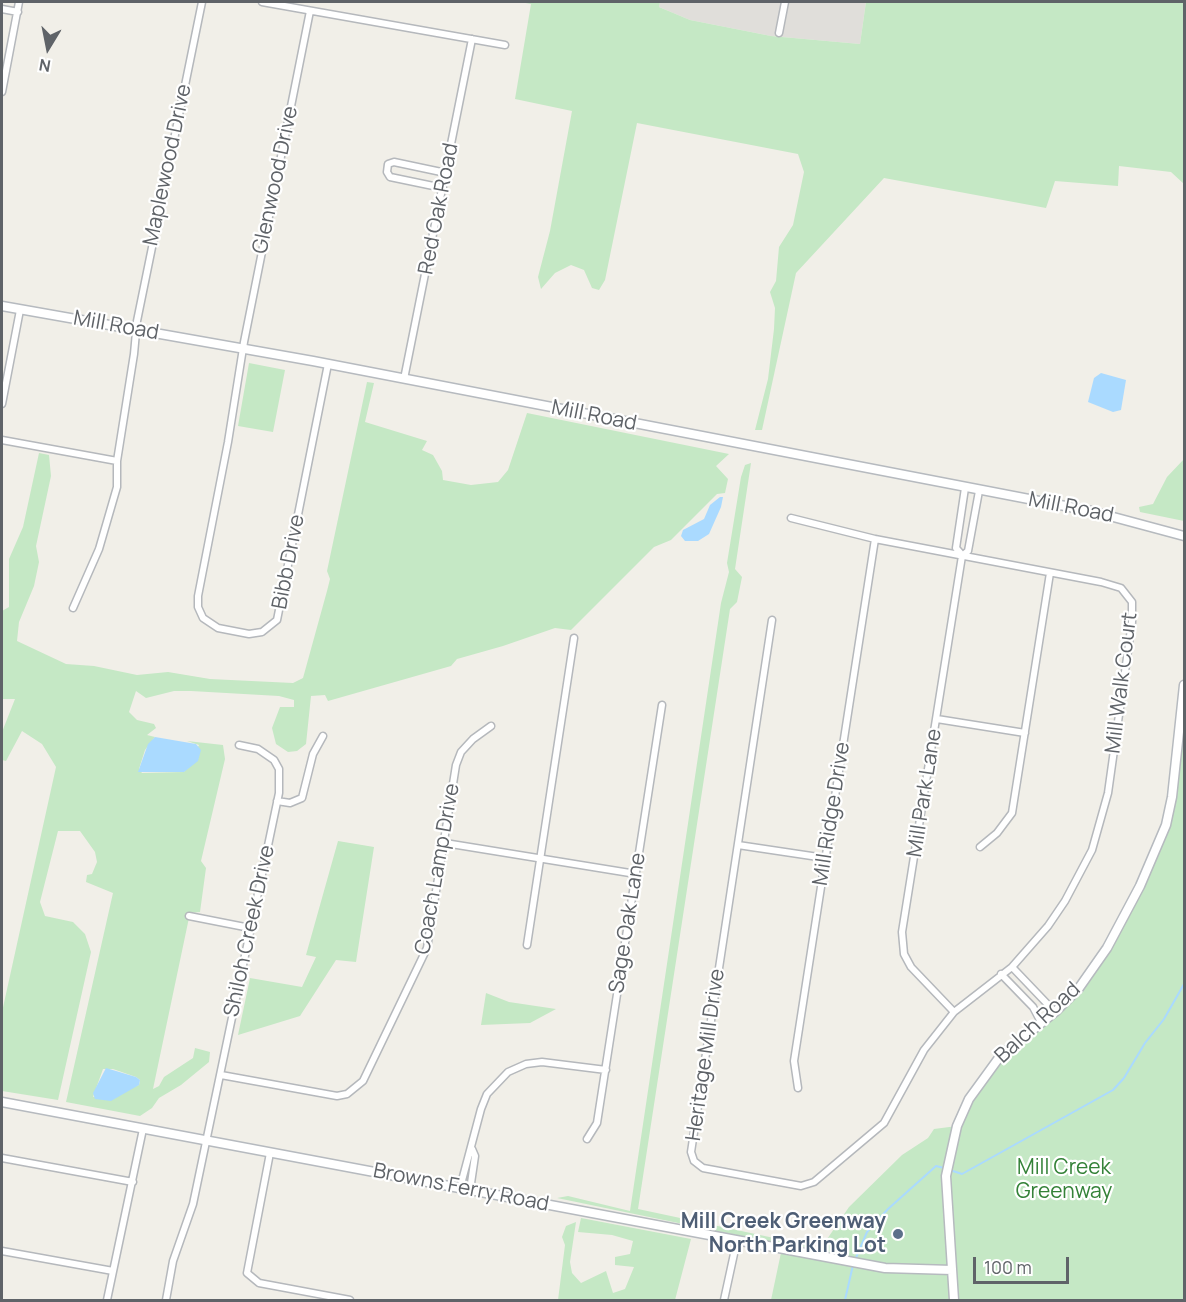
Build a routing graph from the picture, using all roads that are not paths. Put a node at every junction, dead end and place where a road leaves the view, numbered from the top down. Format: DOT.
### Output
graph roads {
  1 [pos="20,2"];
  2 [pos="202,2"];
  3 [pos="262,2"];
  4 [pos="785,2"];
  5 [pos="2,9"];
  6 [pos="310,10"];
  7 [pos="18,12"];
  8 [pos="779,33"];
  9 [pos="472,39"];
  10 [pos="505,45"];
  11 [pos="2,92"];
  12 [pos="446,173"];
  13 [pos="443,188"];
  14 [pos="2,306"];
  15 [pos="20,310"];
  16 [pos="136,330"];
  17 [pos="242,349"];
  18 [pos="328,364"];
  19 [pos="404,379"];
  20 [pos="2,404"];
  21 [pos="2,440"];
  22 [pos="117,461"];
  23 [pos="965,488"];
  24 [pos="979,491"];
  25 [pos="791,518"];
  26 [pos="1185,536"];
  27 [pos="876,539"];
  28 [pos="962,556"];
  29 [pos="1050,573"];
  30 [pos="73,608"];
  31 [pos="772,620"];
  32 [pos="574,638"];
  33 [pos="1185,685"];
  34 [pos="662,705"];
  35 [pos="938,719"];
  36 [pos="491,726"];
  37 [pos="1024,733"];
  38 [pos="323,736"];
  39 [pos="239,745"];
  40 [pos="277,801"];
  41 [pos="445,843"];
  42 [pos="738,845"];
  43 [pos="980,847"];
  44 [pos="540,858"];
  45 [pos="825,858"];
  46 [pos="636,874"];
  47 [pos="189,916"];
  48 [pos="1048,926"];
  49 [pos="250,928"];
  50 [pos="527,945"];
  51 [pos="1012,967"];
  52 [pos="1002,974"];
  53 [pos="954,1012"];
  54 [pos="1055,1012"];
  55 [pos="1041,1022"];
  56 [pos="606,1070"];
  57 [pos="221,1075"];
  58 [pos="798,1088"];
  59 [pos="2,1102"];
  60 [pos="143,1129"];
  61 [pos="587,1139"];
  62 [pos="206,1141"];
  63 [pos="472,1149"];
  64 [pos="270,1153"];
  65 [pos="2,1158"];
  66 [pos="133,1182"];
  67 [pos="460,1188"];
  68 [pos="470,1190"];
  69 [pos="737,1239"];
  70 [pos="951,1248"];
  71 [pos="2,1251"];
  72 [pos="922,1269"];
  73 [pos="952,1270"];
  74 [pos="113,1271"];
  75 [pos="954,1298"];
  76 [pos="106,1300"];
  77 [pos="166,1300"];
  78 [pos="350,1300"];
  79 [pos="724,1300"];
  1 -- 7 [label="street"];
  2 -- 16 [label="street, Maplewood Drive"];
  3 -- 6 [label="street"];
  4 -- 8 [label="street"];
  5 -- 7 [label="street"];
  6 -- 9 [label="street"];
  6 -- 17 [label="street, Glenwood Drive"];
  7 -- 11 [label="street"];
  9 -- 10 [label="street"];
  9 -- 12 [label="street, Red Oak Road"];
  12 -- 13 [label="street, Red Oak Road"];
  12 -- 13 [label="street"];
  13 -- 19 [label="street, Red Oak Road"];
  14 -- 15 [label="street, Mill Road"];
  15 -- 16 [label="street, Mill Road"];
  15 -- 20 [label="street"];
  16 -- 17 [label="street, Mill Road"];
  16 -- 22 [label="street, Maplewood Drive"];
  17 -- 18 [label="street, Mill Road"];
  17 -- 18 [label="street, Bibb Drive"];
  18 -- 19 [label="street, Mill Road"];
  19 -- 23 [label="street, Mill Road"];
  21 -- 22 [label="street"];
  22 -- 30 [label="street, Maplewood Drive"];
  23 -- 24 [label="street, Mill Road"];
  23 -- 28 [label="street, Mill Park Lane"];
  24 -- 26 [label="street, Mill Road"];
  24 -- 28 [label="street, Mill Park Lane"];
  25 -- 27 [label="street, Mill Walk Court"];
  27 -- 28 [label="street, Mill Walk Court"];
  27 -- 45 [label="street, Mill Ridge Drive"];
  28 -- 29 [label="street, Mill Walk Court"];
  28 -- 35 [label="street, Mill Park Lane"];
  29 -- 37 [label="street"];
  29 -- 48 [label="street, Mill Walk Court"];
  31 -- 42 [label="street, Heritage Mill Drive"];
  32 -- 44 [label="street"];
  33 -- 54 [label="street, Balch Road"];
  34 -- 46 [label="street, Sage Oak Lane"];
  35 -- 37 [label="street"];
  35 -- 53 [label="street, Mill Park Lane"];
  36 -- 41 [label="street, Coach Lamp Drive"];
  37 -- 43 [label="street"];
  38 -- 40 [label="street"];
  39 -- 40 [label="street, Shiloh Creek Drive"];
  40 -- 49 [label="street, Shiloh Creek Drive"];
  41 -- 44 [label="street"];
  41 -- 57 [label="street, Coach Lamp Drive"];
  42 -- 45 [label="street"];
  42 -- 53 [label="street, Heritage Mill Drive"];
  44 -- 46 [label="street"];
  44 -- 50 [label="street"];
  45 -- 58 [label="street, Mill Ridge Drive"];
  46 -- 56 [label="street, Sage Oak Lane"];
  47 -- 49 [label="street"];
  48 -- 51 [label="street, Heritage Mill Drive"];
  49 -- 57 [label="street, Shiloh Creek Drive"];
  51 -- 52 [label="street, Heritage Mill Drive"];
  51 -- 54 [label="street"];
  52 -- 53 [label="street, Heritage Mill Drive"];
  52 -- 55 [label="street"];
  54 -- 55 [label="street, Balch Road"];
  55 -- 70 [label="street, Balch Road"];
  56 -- 61 [label="street, Sage Oak Lane"];
  56 -- 63 [label="street"];
  57 -- 62 [label="street, Shiloh Creek Drive"];
  59 -- 60 [label="street, Browns Ferry Road"];
  60 -- 62 [label="street, Browns Ferry Road"];
  60 -- 66 [label="street"];
  62 -- 64 [label="street, Browns Ferry Road"];
  62 -- 77 [label="street, Shiloh Creek Drive"];
  63 -- 67 [label="street"];
  63 -- 68 [label="street"];
  64 -- 67 [label="street, Browns Ferry Road"];
  64 -- 78 [label="street"];
  65 -- 66 [label="street"];
  66 -- 74 [label="street"];
  67 -- 68 [label="street, Browns Ferry Road"];
  68 -- 69 [label="street, Browns Ferry Road"];
  69 -- 72 [label="street, Browns Ferry Road"];
  69 -- 79 [label="street"];
  70 -- 72 [label="street, Browns Ferry Road"];
  70 -- 73 [label="street, Balch Road"];
  71 -- 74 [label="street"];
  72 -- 73 [label="street, Browns Ferry Road"];
  72 -- 75 [label="street, Browns Ferry Road"];
  73 -- 75 [label="street, Balch Road"];
  74 -- 76 [label="street"];
}
